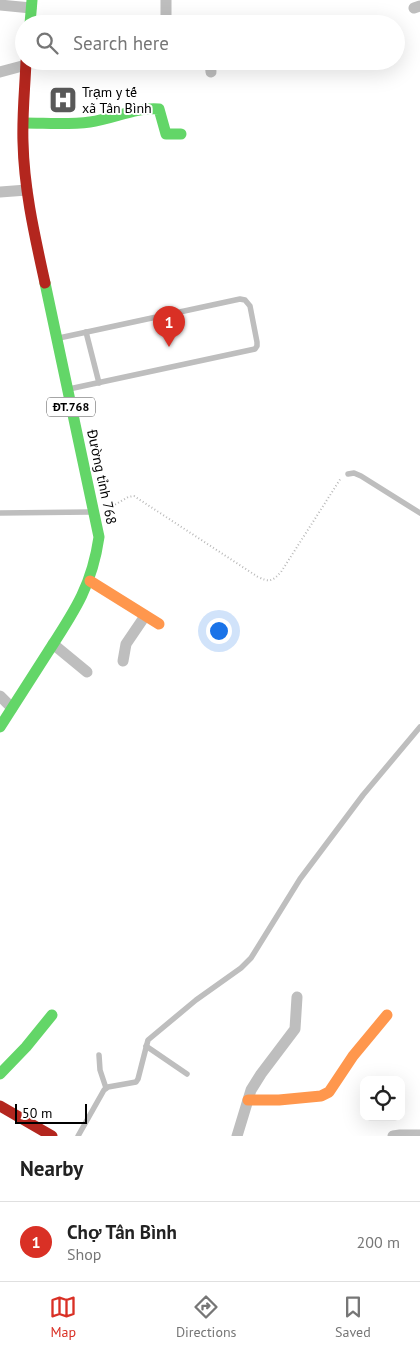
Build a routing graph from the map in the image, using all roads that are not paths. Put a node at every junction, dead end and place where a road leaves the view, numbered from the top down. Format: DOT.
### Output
graph roads {
  1 [pos="166,0"];
  2 [pos="32,4"];
  3 [pos="0,5"];
  4 [pos="166,15"];
  5 [pos="15,67"];
  6 [pos="26,70"];
  7 [pos="0,72"];
  8 [pos="24,123"];
  9 [pos="181,134"];
  10 [pos="27,190"];
  11 [pos="0,192"];
  12 [pos="86,332"];
  13 [pos="56,339"];
  14 [pos="99,382"];
  15 [pos="68,389"];
  16 [pos="348,474"];
  17 [pos="0,513"];
  18 [pos="420,513"];
  19 [pos="95,514"];
  20 [pos="90,581"];
  21 [pos="145,616"];
  22 [pos="159,624"];
  23 [pos="53,644"];
  24 [pos="124,661"];
  25 [pos="87,672"];
  26 [pos="0,696"];
  27 [pos="12,708"];
  28 [pos="0,727"];
  29 [pos="420,727"];
  30 [pos="297,996"];
  31 [pos="52,1015"];
  32 [pos="387,1015"];
  33 [pos="146,1046"];
  34 [pos="100,1056"];
  35 [pos="0,1074"];
  36 [pos="186,1074"];
  37 [pos="106,1088"];
  38 [pos="248,1100"];
  39 [pos="0,1106"];
  40 [pos="420,1135"];
  41 [pos="52,1136"];
  42 [pos="78,1136"];
  43 [pos="236,1136"];
  44 [pos="393,1136"];
  1 -- 4 [label="street"];
  2 -- 3 [label="street"];
  5 -- 7 [label="street"];
  6 -- 8 [label="main road, Đường tỉnh 768 / ĐT.768"];
  8 -- 9 [label="main road"];
  8 -- 10 [label="main road, Đường tỉnh 768 / ĐT.768"];
  10 -- 11 [label="street"];
  10 -- 13 [label="main road, Đường tỉnh 768 / ĐT.768"];
  12 -- 13 [label="lane"];
  12 -- 14 [label="lane"];
  12 -- 14 [label="lane"];
  13 -- 15 [label="main road, Đường tỉnh 768 / ĐT.768"];
  14 -- 15 [label="lane"];
  15 -- 19 [label="main road, Đường tỉnh 768 / ĐT.768"];
  16 -- 18 [label="lane"];
  17 -- 19 [label="lane"];
  19 -- 20 [label="main road, Đường tỉnh 768 / ĐT.768"];
  20 -- 21 [label="main road"];
  20 -- 23 [label="main road, Đường tỉnh 768 / ĐT.768"];
  21 -- 22 [label="main road"];
  21 -- 24 [label="street"];
  23 -- 25 [label="street"];
  23 -- 27 [label="main road, Đường tỉnh 768 / ĐT.768"];
  26 -- 27 [label="street"];
  27 -- 28 [label="main road, Đường tỉnh 768 / ĐT.768"];
  29 -- 33 [label="lane"];
  30 -- 38 [label="street"];
  31 -- 35 [label="main road"];
  32 -- 38 [label="main road"];
  33 -- 36 [label="lane"];
  33 -- 37 [label="lane"];
  34 -- 37 [label="lane"];
  37 -- 42 [label="lane"];
  38 -- 43 [label="street"];
  39 -- 41 [label="main road"];
  40 -- 44 [label="street"];
}
